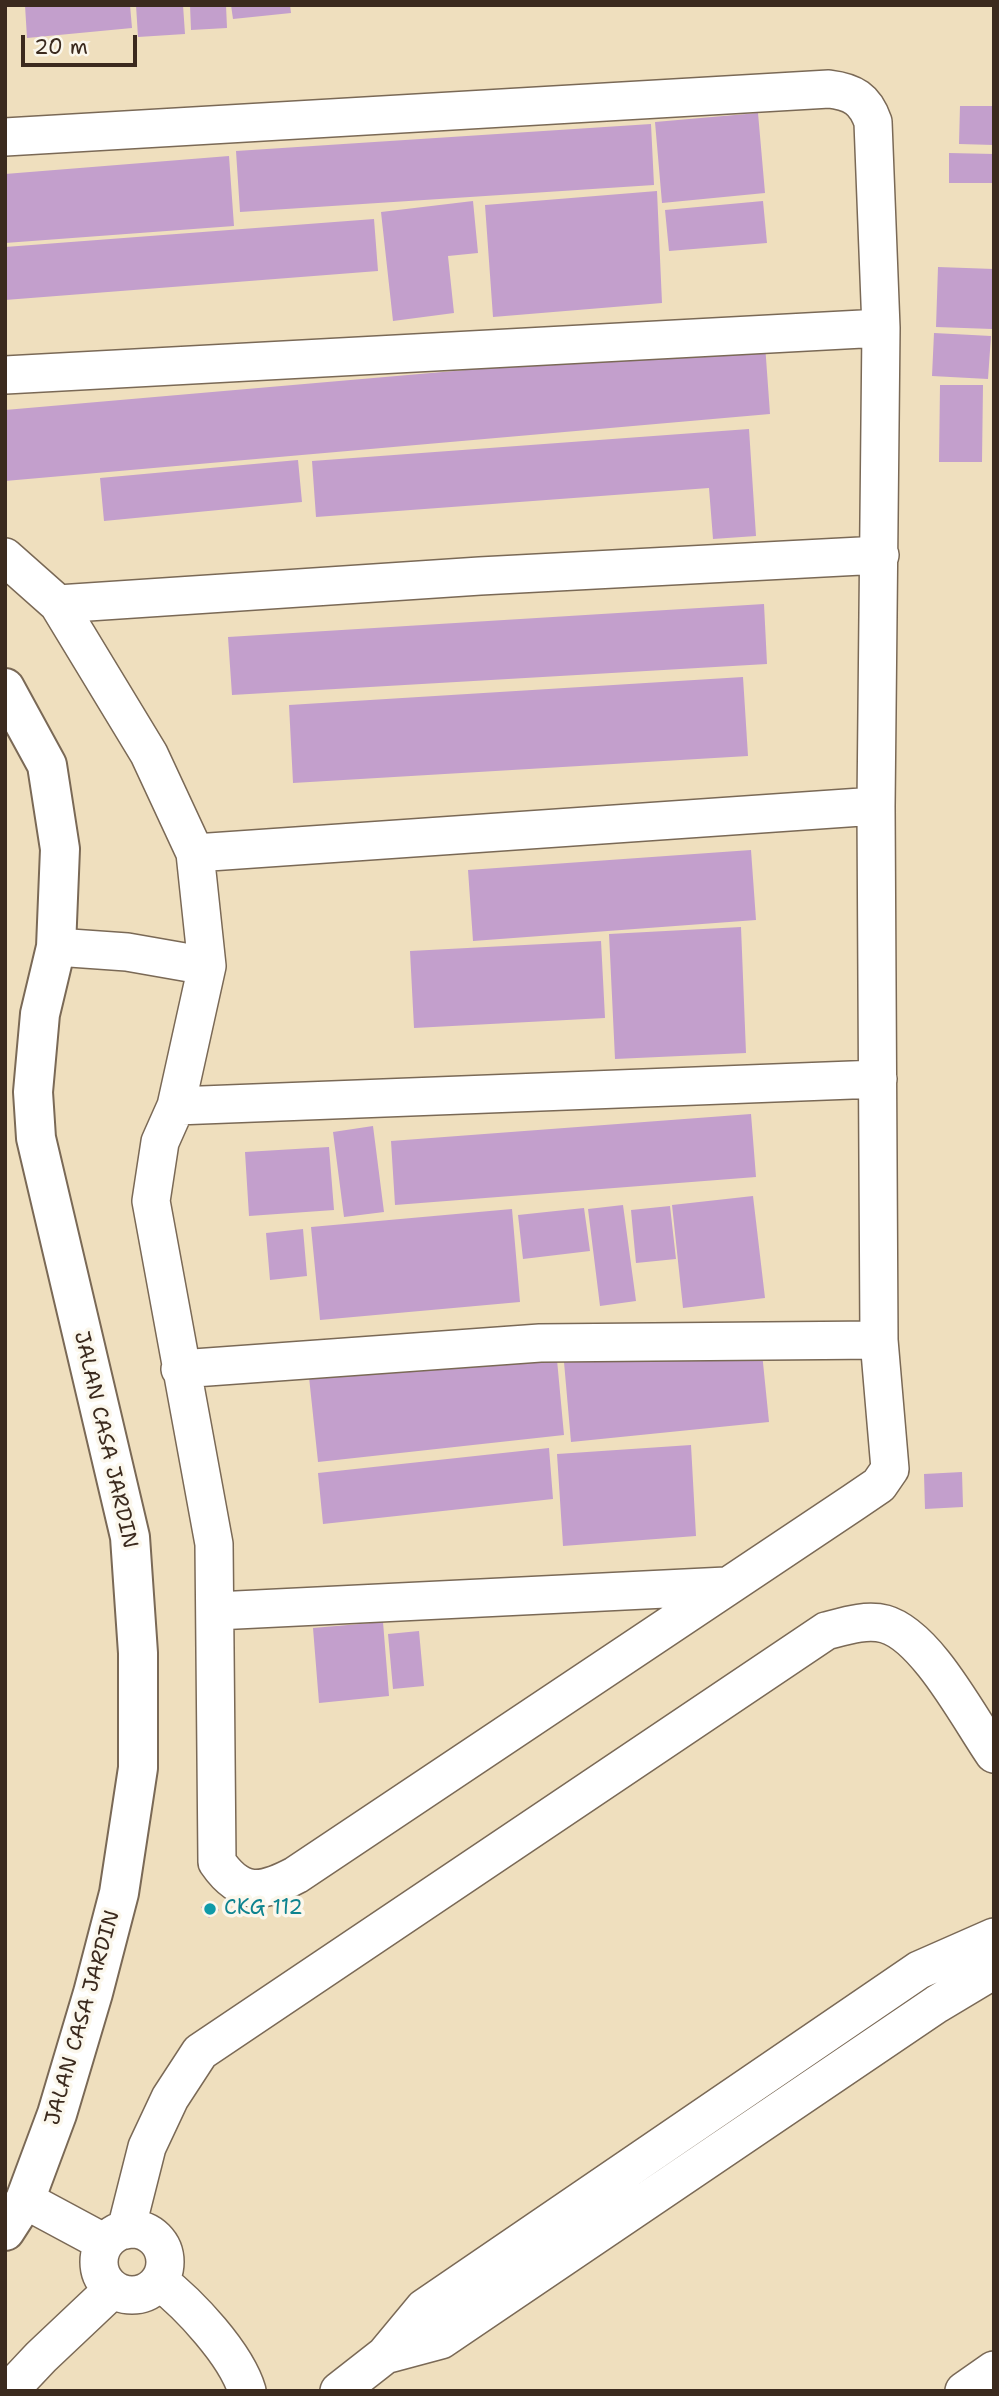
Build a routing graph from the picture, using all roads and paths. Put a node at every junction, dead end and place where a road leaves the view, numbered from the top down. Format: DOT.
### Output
graph roads {
  1 [pos="5,137"];
  2 [pos="881,328"];
  3 [pos="5,375"];
  4 [pos="880,555"];
  5 [pos="5,556"];
  6 [pos="58,604"];
  7 [pos="5,688"];
  8 [pos="876,806"];
  9 [pos="195,853"];
  10 [pos="56,947"];
  11 [pos="206,966"];
  12 [pos="878,1079"];
  13 [pos="176,1106"];
  14 [pos="879,1340"];
  15 [pos="180,1369"];
  16 [pos="727,1586"];
  17 [pos="216,1611"];
  18 [pos="994,1754"];
  19 [pos="994,1937"];
  20 [pos="994,1970"];
  21 [pos="15,2216"];
  22 [pos="116,2237"];
  23 [pos="159,2281"];
  24 [pos="113,2289"];
  25 [pos="385,2355"];
  26 [pos="994,2370"];
  27 [pos="252,2388"];
  28 [pos="9,2391"];
  29 [pos="340,2391"];
  30 [pos="964,2391"];
  1 -- 2 [label="street"];
  2 -- 3 [label="street"];
  2 -- 4 [label="street"];
  4 -- 6 [label="street"];
  4 -- 8 [label="street"];
  5 -- 6 [label="street"];
  6 -- 9 [label="street"];
  7 -- 10 [label="street, JALAN CASA JARDIN"];
  8 -- 9 [label="street"];
  8 -- 12 [label="street"];
  9 -- 11 [label="street"];
  10 -- 11 [label="street"];
  10 -- 21 [label="street, JALAN CASA JARDIN"];
  11 -- 13 [label="street"];
  12 -- 13 [label="street"];
  12 -- 14 [label="street"];
  13 -- 15 [label="street"];
  14 -- 15 [label="street"];
  14 -- 16 [label="street"];
  15 -- 17 [label="street"];
  16 -- 17 [label="street"];
  16 -- 17 [label="street"];
  18 -- 22 [label="street"];
  19 -- 25 [label="street"];
  20 -- 25 [label="street"];
  21 -- 22 [label="street"];
  22 -- 23 [label="street"];
  22 -- 24 [label="street"];
  23 -- 24 [label="street"];
  23 -- 27 [label="street"];
  24 -- 28 [label="street"];
  25 -- 29 [label="street"];
  26 -- 30 [label="street"];
}
